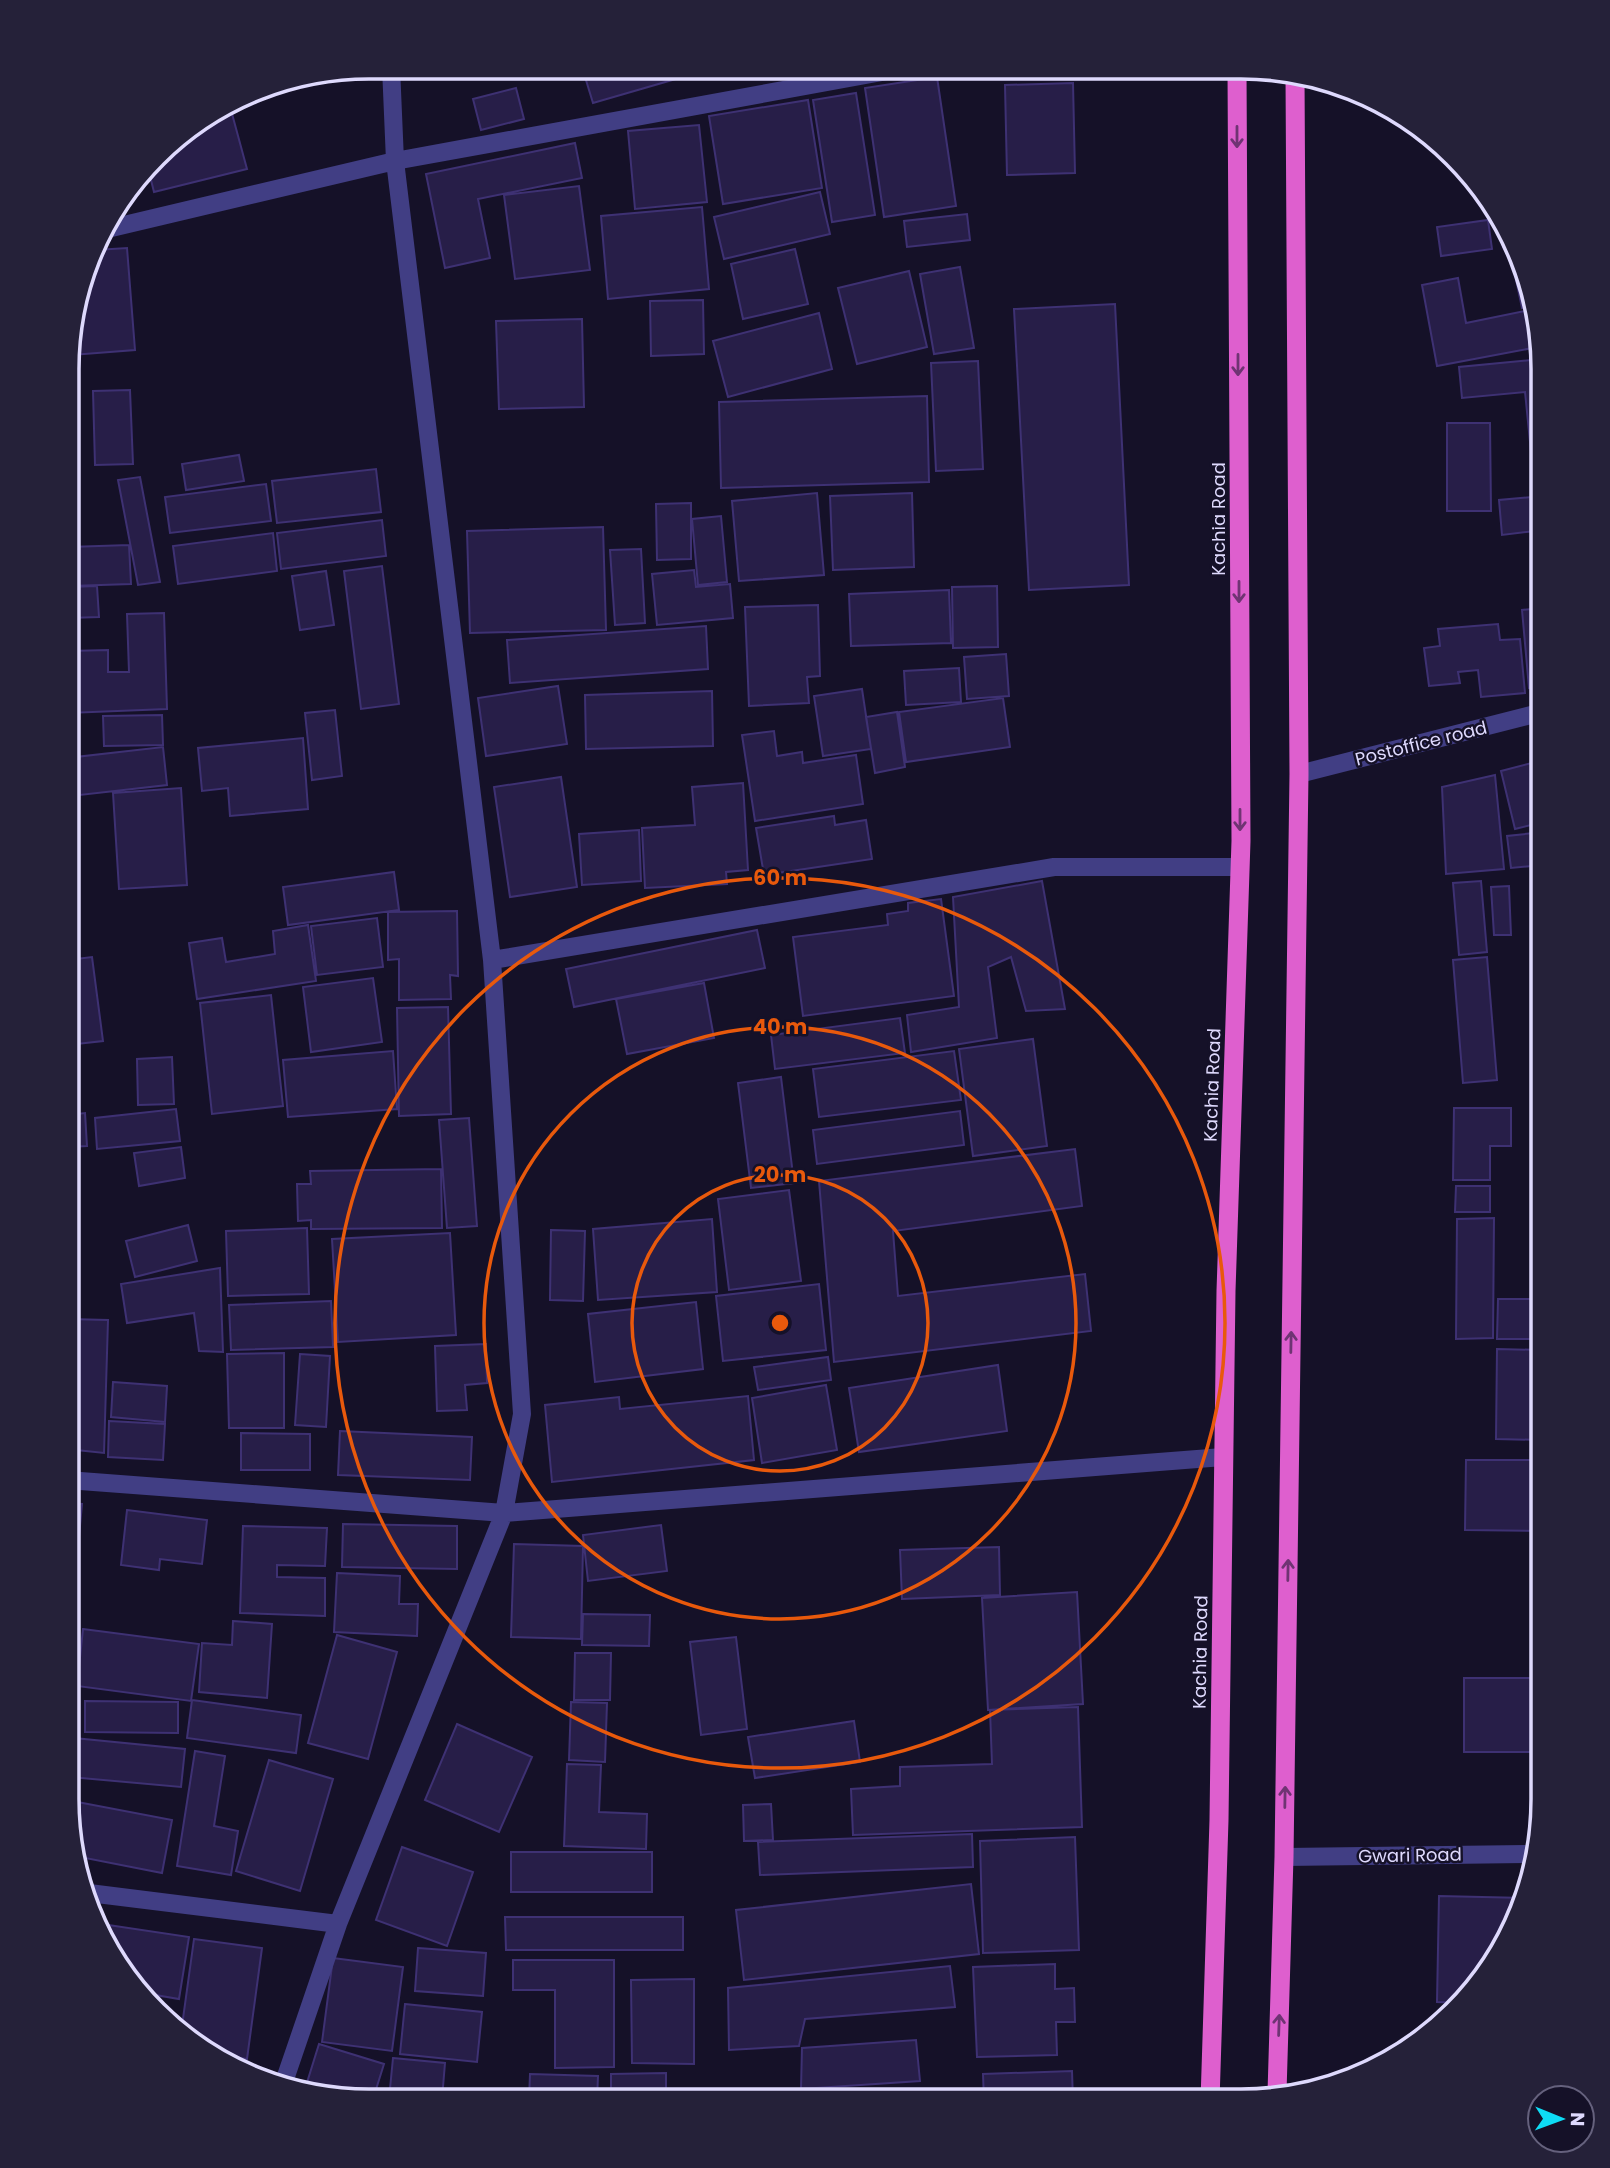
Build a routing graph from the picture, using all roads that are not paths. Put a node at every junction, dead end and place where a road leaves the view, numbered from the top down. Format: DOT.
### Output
graph roads {
  1 [pos="392,79"];
  2 [pos="844,79"];
  3 [pos="1237,79"];
  4 [pos="1295,84"];
  5 [pos="395,162"];
  6 [pos="116,227"];
  7 [pos="1531,715"];
  8 [pos="1299,774"];
  9 [pos="1240,867"];
  10 [pos="492,960"];
  11 [pos="1223,1457"];
  12 [pos="79,1481"];
  13 [pos="504,1513"];
  14 [pos="1526,1854"];
  15 [pos="1284,1857"];
  16 [pos="95,1894"];
  17 [pos="338,1923"];
  18 [pos="286,2077"];
  19 [pos="1277,2087"];
  20 [pos="1210,2089"];
  1 -- 5 [label="street"];
  2 -- 5 [label="street"];
  3 -- 9 [label="highway, Kachia Road, one-way"];
  4 -- 8 [label="highway"];
  5 -- 6 [label="street"];
  5 -- 10 [label="street"];
  7 -- 8 [label="street, Postoffice road"];
  15 -- 8 [label="highway, one-way"];
  9 -- 10 [label="street"];
  9 -- 11 [label="highway, Kachia Road"];
  10 -- 13 [label="street"];
  11 -- 13 [label="street"];
  11 -- 20 [label="highway, Kachia Road"];
  12 -- 13 [label="street"];
  13 -- 17 [label="street"];
  14 -- 15 [label="street, Gwari Road"];
  19 -- 15 [label="highway, one-way"];
  16 -- 17 [label="street"];
  17 -- 18 [label="street"];
}
